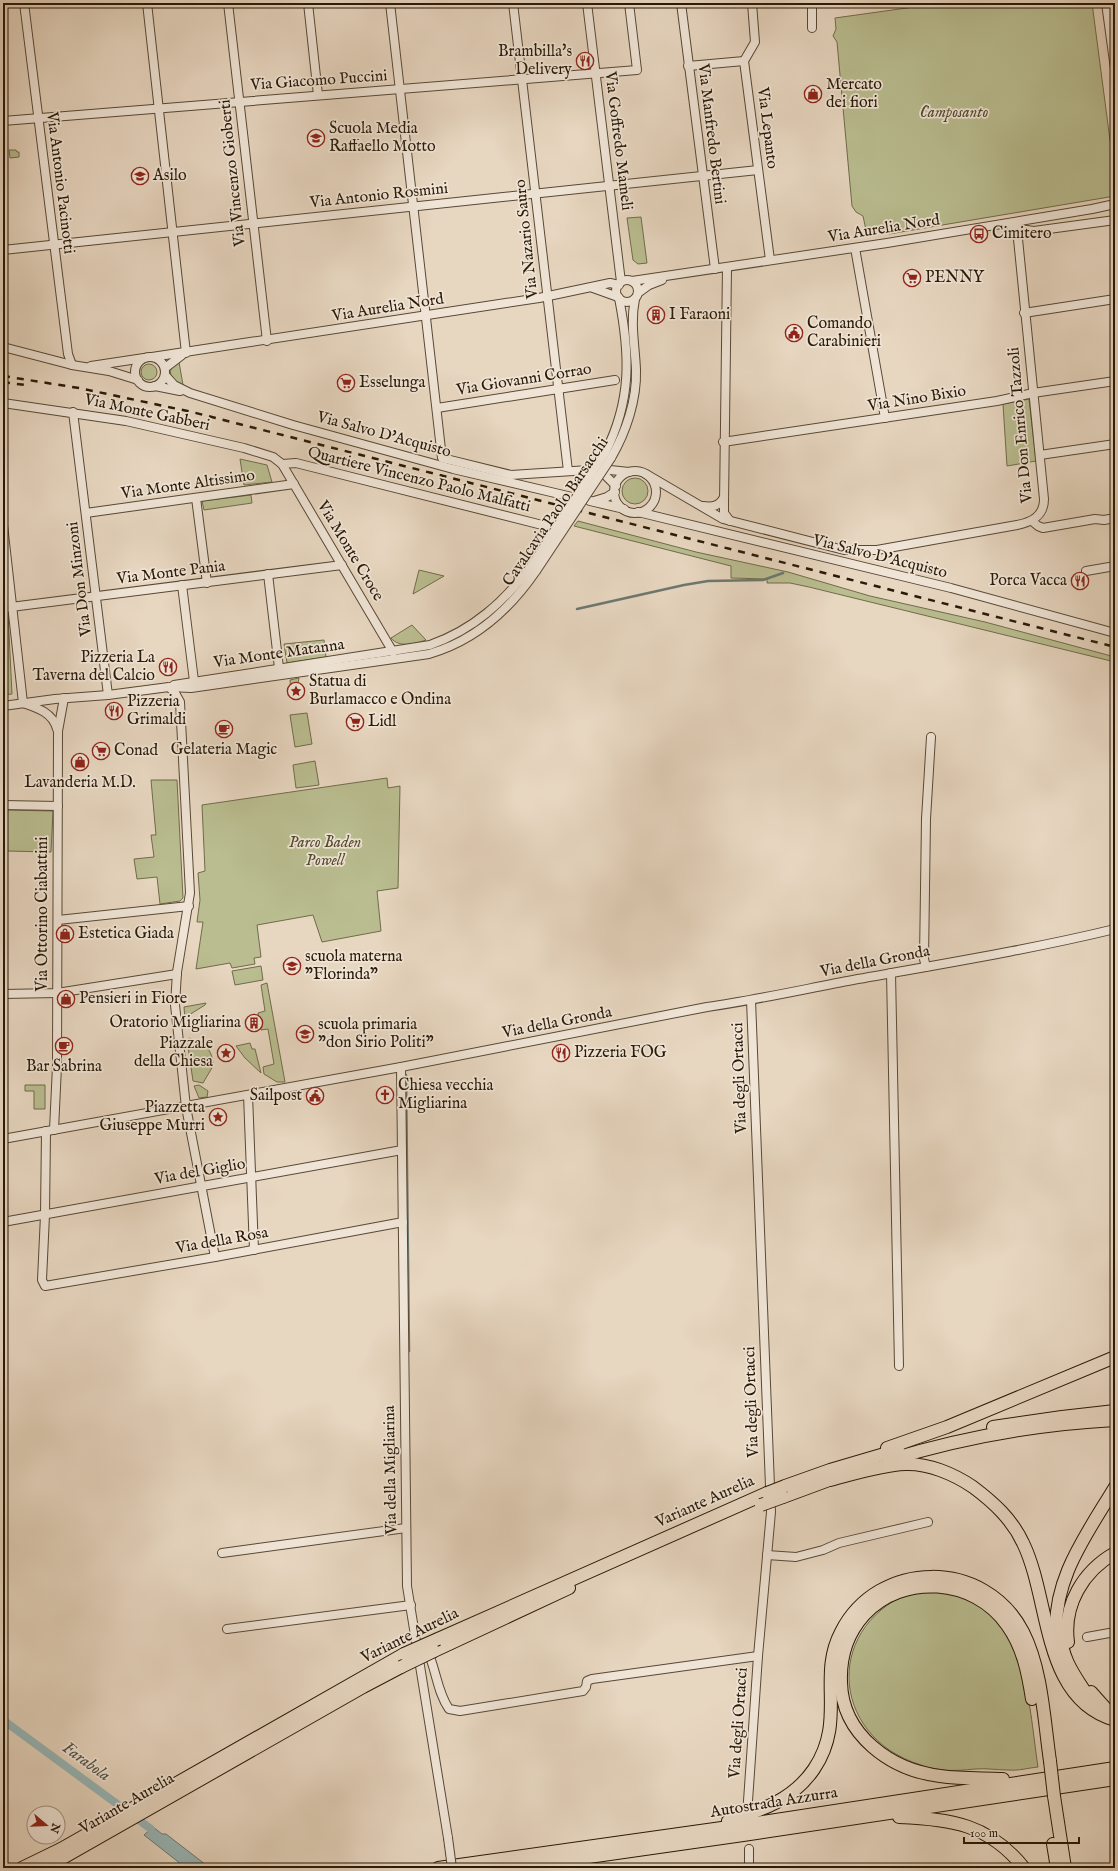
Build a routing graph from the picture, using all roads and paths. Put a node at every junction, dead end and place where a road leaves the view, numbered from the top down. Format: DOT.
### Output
graph roads {
  1 [pos="24,3"];
  2 [pos="148,3"];
  3 [pos="228,3"];
  4 [pos="308,3"];
  5 [pos="390,3"];
  6 [pos="513,3"];
  7 [pos="587,3"];
  8 [pos="629,3"];
  9 [pos="681,3"];
  10 [pos="752,3"];
  11 [pos="812,3"];
  12 [pos="1106,3"];
  13 [pos="1112,24"];
  14 [pos="812,28"];
  15 [pos="744,61"];
  16 [pos="688,66"];
  17 [pos="1115,69"];
  18 [pos="596,74"];
  19 [pos="522,79"];
  20 [pos="400,89"];
  21 [pos="318,95"];
  22 [pos="240,101"];
  23 [pos="159,108"];
  24 [pos="38,118"];
  25 [pos="3,121"];
  26 [pos="758,170"];
  27 [pos="702,176"];
  28 [pos="610,186"];
  29 [pos="536,194"];
  30 [pos="1115,204"];
  31 [pos="413,207"];
  32 [pos="1092,209"];
  33 [pos="1115,210"];
  34 [pos="1115,220"];
  35 [pos="252,224"];
  36 [pos="1002,225"];
  37 [pos="1017,229"];
  38 [pos="173,231"];
  39 [pos="54,245"];
  40 [pos="855,248"];
  41 [pos="3,250"];
  42 [pos="770,260"];
  43 [pos="726,267"];
  44 [pos="715,269"];
  45 [pos="680,275"];
  46 [pos="632,281"];
  47 [pos="620,283"];
  48 [pos="593,288"];
  49 [pos="636,296"];
  50 [pos="547,297"];
  51 [pos="619,298"];
  52 [pos="1115,299"];
  53 [pos="1024,313"];
  54 [pos="425,316"];
  55 [pos="267,341"];
  56 [pos="3,347"];
  57 [pos="186,353"];
  58 [pos="150,357"];
  59 [pos="72,365"];
  60 [pos="82,367"];
  61 [pos="165,372"];
  62 [pos="138,380"];
  63 [pos="615,380"];
  64 [pos="1115,381"];
  65 [pos="155,386"];
  66 [pos="559,389"];
  67 [pos="190,393"];
  68 [pos="1033,393"];
  69 [pos="3,402"];
  70 [pos="437,408"];
  71 [pos="73,412"];
  72 [pos="885,418"];
  73 [pos="723,442"];
  74 [pos="1115,444"];
  75 [pos="1040,455"];
  76 [pos="608,456"];
  77 [pos="282,464"];
  78 [pos="589,470"];
  79 [pos="568,471"];
  80 [pos="629,472"];
  81 [pos="646,474"];
  82 [pos="294,484"];
  83 [pos="615,489"];
  84 [pos="676,493"];
  85 [pos="572,497"];
  86 [pos="724,497"];
  87 [pos="196,498"];
  88 [pos="654,500"];
  89 [pos="701,506"];
  90 [pos="625,509"];
  91 [pos="638,512"];
  92 [pos="86,513"];
  93 [pos="1115,518"];
  94 [pos="669,520"];
  95 [pos="730,521"];
  96 [pos="1032,521"];
  97 [pos="3,525"];
  98 [pos="550,527"];
  99 [pos="342,565"];
  100 [pos="1115,566"];
  101 [pos="534,568"];
  102 [pos="1086,571"];
  103 [pos="268,574"];
  104 [pos="207,582"];
  105 [pos="182,585"];
  106 [pos="96,597"];
  107 [pos="12,606"];
  108 [pos="3,608"];
  109 [pos="1115,633"];
  110 [pos="393,652"];
  111 [pos="388,660"];
  112 [pos="278,668"];
  113 [pos="193,684"];
  114 [pos="169,687"];
  115 [pos="108,695"];
  116 [pos="64,698"];
  117 [pos="180,702"];
  118 [pos="23,703"];
  119 [pos="3,706"];
  120 [pos="58,731"];
  121 [pos="931,737"];
  122 [pos="3,805"];
  123 [pos="58,806"];
  124 [pos="189,906"];
  125 [pos="58,920"];
  126 [pos="1115,929"];
  127 [pos="926,967"];
  128 [pos="891,973"];
  129 [pos="177,974"];
  130 [pos="57,993"];
  131 [pos="3,994"];
  132 [pos="751,1000"];
  133 [pos="401,1067"];
  134 [pos="248,1095"];
  135 [pos="186,1107"];
  136 [pos="50,1131"];
  137 [pos="3,1139"];
  138 [pos="402,1150"];
  139 [pos="250,1178"];
  140 [pos="202,1186"];
  141 [pos="45,1215"];
  142 [pos="3,1222"];
  143 [pos="403,1222"];
  144 [pos="254,1250"];
  145 [pos="215,1257"];
  146 [pos="47,1287"];
  147 [pos="1115,1357"];
  148 [pos="899,1366"];
  149 [pos="1115,1411"];
  150 [pos="1115,1420"];
  151 [pos="830,1475"];
  152 [pos="1115,1488"];
  153 [pos="784,1491"];
  154 [pos="1115,1501"];
  155 [pos="928,1522"];
  156 [pos="406,1528"];
  157 [pos="222,1553"];
  158 [pos="1115,1554"];
  159 [pos="767,1555"];
  160 [pos="411,1605"];
  161 [pos="1059,1613"];
  162 [pos="415,1627"];
  163 [pos="227,1629"];
  164 [pos="1115,1632"];
  165 [pos="1087,1637"];
  166 [pos="758,1656"];
  167 [pos="1115,1720"];
  168 [pos="1046,1762"];
  169 [pos="1115,1768"];
  170 [pos="1115,1779"];
  171 [pos="1034,1780"];
  172 [pos="1051,1796"];
  173 [pos="748,1801"];
  174 [pos="145,1807"];
  175 [pos="868,1816"];
  176 [pos="105,1830"];
  177 [pos="693,1832"];
  178 [pos="749,1849"];
  179 [pos="22,1868"];
  180 [pos="45,1868"];
  181 [pos="438,1868"];
  182 [pos="452,1868"];
  183 [pos="512,1868"];
  184 [pos="749,1868"];
  185 [pos="1024,1868"];
  186 [pos="1057,1868"];
  187 [pos="1065,1868"];
  1 -- 24 [label="street, Via Antonio Pacinotti"];
  2 -- 23 [label="street"];
  3 -- 22 [label="street, Via Vincenzo Gioberti"];
  4 -- 21 [label="street"];
  5 -- 20 [label="street"];
  6 -- 19 [label="street, Via Nazario Sauro"];
  7 -- 18 [label="street, Via Goffredo Mameli"];
  8 -- 18 [label="street, Via Giacomo Puccini"];
  9 -- 16 [label="street, Via Manfredo Bertini"];
  10 -- 15 [label="street"];
  11 -- 14 [label="street"];
  12 -- 13 [label="street"];
  13 -- 17 [label="street"];
  15 -- 16 [label="street"];
  15 -- 26 [label="street, Via Lepanto"];
  16 -- 27 [label="street, Via Manfredo Bertini"];
  18 -- 19 [label="street, Via Giacomo Puccini"];
  18 -- 28 [label="street, Via Goffredo Mameli"];
  19 -- 20 [label="street, Via Giacomo Puccini"];
  19 -- 29 [label="street, Via Nazario Sauro"];
  20 -- 21 [label="street, Via Giacomo Puccini"];
  20 -- 31 [label="street"];
  21 -- 22 [label="street, Via Giacomo Puccini"];
  22 -- 23 [label="street, Via Giacomo Puccini"];
  22 -- 35 [label="street, Via Vincenzo Gioberti"];
  23 -- 24 [label="street, Via Giacomo Puccini"];
  23 -- 38 [label="street"];
  24 -- 25 [label="street, Via Giacomo Puccini"];
  24 -- 39 [label="street, Via Antonio Pacinotti"];
  26 -- 27 [label="street, Via Antonio Rosmini"];
  26 -- 42 [label="street, Via Lepanto"];
  27 -- 28 [label="street, Via Antonio Rosmini"];
  27 -- 44 [label="street, Via Manfredo Bertini"];
  28 -- 29 [label="street, Via Antonio Rosmini"];
  28 -- 47 [label="street, Via Goffredo Mameli"];
  29 -- 31 [label="street, Via Antonio Rosmini"];
  29 -- 50 [label="street, Via Nazario Sauro"];
  30 -- 32 [label="street, Via Aurelia Nord"];
  31 -- 35 [label="street, Via Antonio Rosmini"];
  31 -- 54 [label="street"];
  32 -- 33 [label="street, Via Aurelia Nord"];
  32 -- 36 [label="street, Via Aurelia Nord"];
  34 -- 37 [label="street"];
  35 -- 38 [label="street, Via Antonio Rosmini"];
  35 -- 55 [label="street, Via Vincenzo Gioberti"];
  36 -- 37 [label="street"];
  36 -- 40 [label="street, Via Aurelia Nord"];
  37 -- 53 [label="street, Via Don Enrico Tazzoli"];
  38 -- 39 [label="street, Via Antonio Rosmini"];
  38 -- 57 [label="street"];
  39 -- 41 [label="street, Via Antonio Rosmini"];
  39 -- 59 [label="street, Via Antonio Pacinotti"];
  40 -- 42 [label="street, Via Aurelia Nord"];
  40 -- 72 [label="street"];
  42 -- 43 [label="street, Via Aurelia Nord"];
  43 -- 44 [label="street, Via Aurelia Nord"];
  43 -- 73 [label="street"];
  44 -- 45 [label="street, Via Aurelia Nord"];
  45 -- 46 [label="street, Via Aurelia Nord"];
  45 -- 49 [label="street, Via Aurelia Nord"];
  46 -- 47 [label="street"];
  46 -- 49 [label="street"];
  47 -- 48 [label="street, Via Aurelia Nord"];
  47 -- 51 [label="street"];
  48 -- 50 [label="street, Via Aurelia Nord"];
  48 -- 51 [label="street"];
  49 -- 51 [label="street"];
  49 -- 76 [label="street, Cavalcavia Paolo Barsacchi"];
  50 -- 54 [label="street, Via Aurelia Nord"];
  50 -- 66 [label="street, Via Nazario Sauro"];
  51 -- 76 [label="street, Cavalcavia Paolo Barsacchi"];
  52 -- 53 [label="street"];
  53 -- 68 [label="street, Via Don Enrico Tazzoli"];
  54 -- 55 [label="street, Via Aurelia Nord"];
  54 -- 70 [label="street"];
  55 -- 57 [label="street, Via Aurelia Nord"];
  56 -- 59 [label="street"];
  57 -- 58 [label="street, Via Aurelia Nord"];
  57 -- 61 [label="street, Via Aurelia Nord"];
  58 -- 60 [label="street, Via Aurelia Nord"];
  58 -- 61 [label="street"];
  58 -- 62 [label="street"];
  59 -- 60 [label="street"];
  60 -- 62 [label="street"];
  61 -- 65 [label="street"];
  61 -- 67 [label="street, Via Salvo D'Acquisto"];
  62 -- 65 [label="street"];
  63 -- 66 [label="street, Via Giovanni Corrao"];
  64 -- 68 [label="street, Via Nino Bixio"];
  65 -- 67 [label="street, Via Salvo D'Acquisto"];
  66 -- 70 [label="street, Via Giovanni Corrao"];
  66 -- 79 [label="street, Via Nazario Sauro"];
  67 -- 85 [label="street, Via Salvo D'Acquisto"];
  68 -- 72 [label="street, Via Nino Bixio"];
  68 -- 75 [label="street, Via Don Enrico Tazzoli"];
  69 -- 71 [label="street, Via Monte Gabberi"];
  70 -- 79 [label="street"];
  71 -- 77 [label="street, Via Monte Gabberi"];
  71 -- 92 [label="street, Via Don Minzoni"];
  72 -- 73 [label="street, Via Nino Bixio"];
  73 -- 86 [label="street"];
  74 -- 75 [label="street"];
  75 -- 96 [label="street, Via Don Enrico Tazzoli"];
  76 -- 101 [label="street, Cavalcavia Paolo Barsacchi, bridge"];
  77 -- 82 [label="street, Via Monte Croce"];
  77 -- 98 [label="street, Quartiere Vincenzo Paolo Malfatti"];
  78 -- 79 [label="street"];
  80 -- 81 [label="street"];
  80 -- 83 [label="street, Via Salvo D'Acquisto"];
  80 -- 83 [label="street"];
  81 -- 84 [label="street, Via Don Enrico Tazzoli"];
  81 -- 88 [label="street"];
  82 -- 87 [label="street, Via Monte Altissimo"];
  82 -- 99 [label="street, Via Monte Croce"];
  83 -- 90 [label="street"];
  83 -- 90 [label="street, Via Salvo D'Acquisto"];
  84 -- 88 [label="street"];
  84 -- 89 [label="street, Via Don Enrico Tazzoli"];
  86 -- 89 [label="street"];
  86 -- 95 [label="street"];
  87 -- 92 [label="street, Via Monte Altissimo"];
  87 -- 104 [label="street"];
  88 -- 91 [label="street"];
  88 -- 94 [label="street"];
  89 -- 95 [label="street, Via Don Enrico Tazzoli"];
  90 -- 91 [label="street, Via Salvo D'Acquisto"];
  91 -- 94 [label="street, Via Salvo D'Acquisto"];
  92 -- 106 [label="street, Via Don Minzoni"];
  93 -- 96 [label="street"];
  94 -- 109 [label="street, Via Salvo D'Acquisto"];
  95 -- 96 [label="street, Via Don Enrico Tazzoli"];
  97 -- 107 [label="street"];
  99 -- 103 [label="street, Via Monte Pania"];
  99 -- 110 [label="street, Via Monte Croce"];
  100 -- 102 [label="street"];
  101 -- 110 [label="street, Cavalcavia Paolo Barsacchi"];
  101 -- 111 [label="street, Cavalcavia Paolo Barsacchi"];
  103 -- 104 [label="street, Via Monte Pania"];
  103 -- 112 [label="street"];
  104 -- 105 [label="street, Via Monte Pania"];
  105 -- 106 [label="street, Via Monte Pania"];
  105 -- 113 [label="street"];
  106 -- 107 [label="street, Via Monte Pania"];
  106 -- 115 [label="street, Via Don Minzoni"];
  107 -- 108 [label="street, Via Monte Pania"];
  107 -- 118 [label="street"];
  110 -- 112 [label="street, Via Monte Matanna"];
  111 -- 113 [label="street, Via Monte Matanna"];
  112 -- 113 [label="street, Via Monte Matanna"];
  113 -- 114 [label="street, Via Monte Matanna"];
  113 -- 117 [label="street"];
  114 -- 115 [label="street, Via Monte Matanna"];
  114 -- 117 [label="street"];
  115 -- 116 [label="street, Via Monte Matanna"];
  116 -- 118 [label="street, Via Monte Matanna"];
  116 -- 120 [label="street, Via Ottorino Ciabattini"];
  117 -- 124 [label="street"];
  118 -- 119 [label="street, Via Monte Matanna"];
  118 -- 120 [label="street"];
  120 -- 123 [label="street, Via Ottorino Ciabattini"];
  121 -- 127 [label="street"];
  122 -- 123 [label="street"];
  123 -- 125 [label="street, Via Ottorino Ciabattini"];
  124 -- 125 [label="street"];
  124 -- 129 [label="street"];
  125 -- 130 [label="street, Via Ottorino Ciabattini"];
  126 -- 127 [label="street, Via della Gronda"];
  127 -- 128 [label="street, Via della Gronda"];
  128 -- 132 [label="street, Via della Gronda"];
  128 -- 148 [label="street"];
  129 -- 130 [label="street"];
  129 -- 135 [label="street"];
  130 -- 131 [label="street"];
  130 -- 136 [label="street, Via Ottorino Ciabattini"];
  132 -- 133 [label="street, Via della Gronda"];
  132 -- 159 [label="street, Via degli Ortacci"];
  133 -- 134 [label="street, Via della Gronda"];
  133 -- 138 [label="street, Via della Migliarina"];
  134 -- 135 [label="street, Via della Gronda"];
  134 -- 139 [label="street"];
  135 -- 136 [label="street, Via della Gronda"];
  135 -- 140 [label="street"];
  136 -- 137 [label="street, Via della Gronda"];
  136 -- 141 [label="street, Via Ottorino Ciabattini"];
  138 -- 139 [label="street, Via del Giglio"];
  138 -- 143 [label="street, Via della Migliarina"];
  139 -- 140 [label="street, Via del Giglio"];
  139 -- 144 [label="street"];
  140 -- 141 [label="street, Via del Giglio"];
  140 -- 145 [label="street"];
  141 -- 142 [label="street, Via del Giglio"];
  141 -- 146 [label="street, Via Ottorino Ciabattini"];
  143 -- 144 [label="street, Via della Rosa"];
  143 -- 156 [label="street, Via della Migliarina"];
  144 -- 145 [label="street, Via della Rosa"];
  145 -- 146 [label="street, Via della Rosa"];
  147 -- 151 [label="highway"];
  149 -- 151 [label="highway"];
  150 -- 151 [label="highway"];
  151 -- 153 [label="highway, Variante Aurelia"];
  151 -- 161 [label="highway"];
  152 -- 161 [label="highway"];
  153 -- 174 [label="highway, Variante Aurelia, bridge"];
  153 -- 174 [label="highway, Variante Aurelia, bridge"];
  154 -- 161 [label="highway"];
  155 -- 159 [label="street"];
  156 -- 157 [label="street"];
  156 -- 160 [label="street, Via della Migliarina"];
  158 -- 161 [label="highway"];
  159 -- 166 [label="street, Via degli Ortacci"];
  160 -- 162 [label="street, Via della Migliarina"];
  160 -- 163 [label="street"];
  161 -- 167 [label="highway"];
  161 -- 167 [label="highway"];
  161 -- 167 [label="highway"];
  162 -- 166 [label="street"];
  162 -- 182 [label="street, Via della Migliarina, bridge"];
  164 -- 165 [label="street"];
  166 -- 173 [label="street, Via degli Ortacci"];
  168 -- 171 [label="highway"];
  168 -- 172 [label="highway, bridge"];
  168 -- 177 [label="highway"];
  169 -- 171 [label="highway, Autostrada Azzurra"];
  170 -- 175 [label="highway, Autostrada Azzurra"];
  171 -- 177 [label="highway, Autostrada Azzurra"];
  172 -- 186 [label="highway"];
  172 -- 187 [label="highway"];
  174 -- 176 [label="highway, Variante Aurelia"];
  175 -- 183 [label="highway, Autostrada Azzurra"];
  175 -- 185 [label="highway"];
  176 -- 179 [label="highway, Variante Aurelia"];
  176 -- 180 [label="highway, Variante Aurelia"];
  177 -- 181 [label="highway, Autostrada Azzurra"];
  178 -- 184 [label="street"];
}
